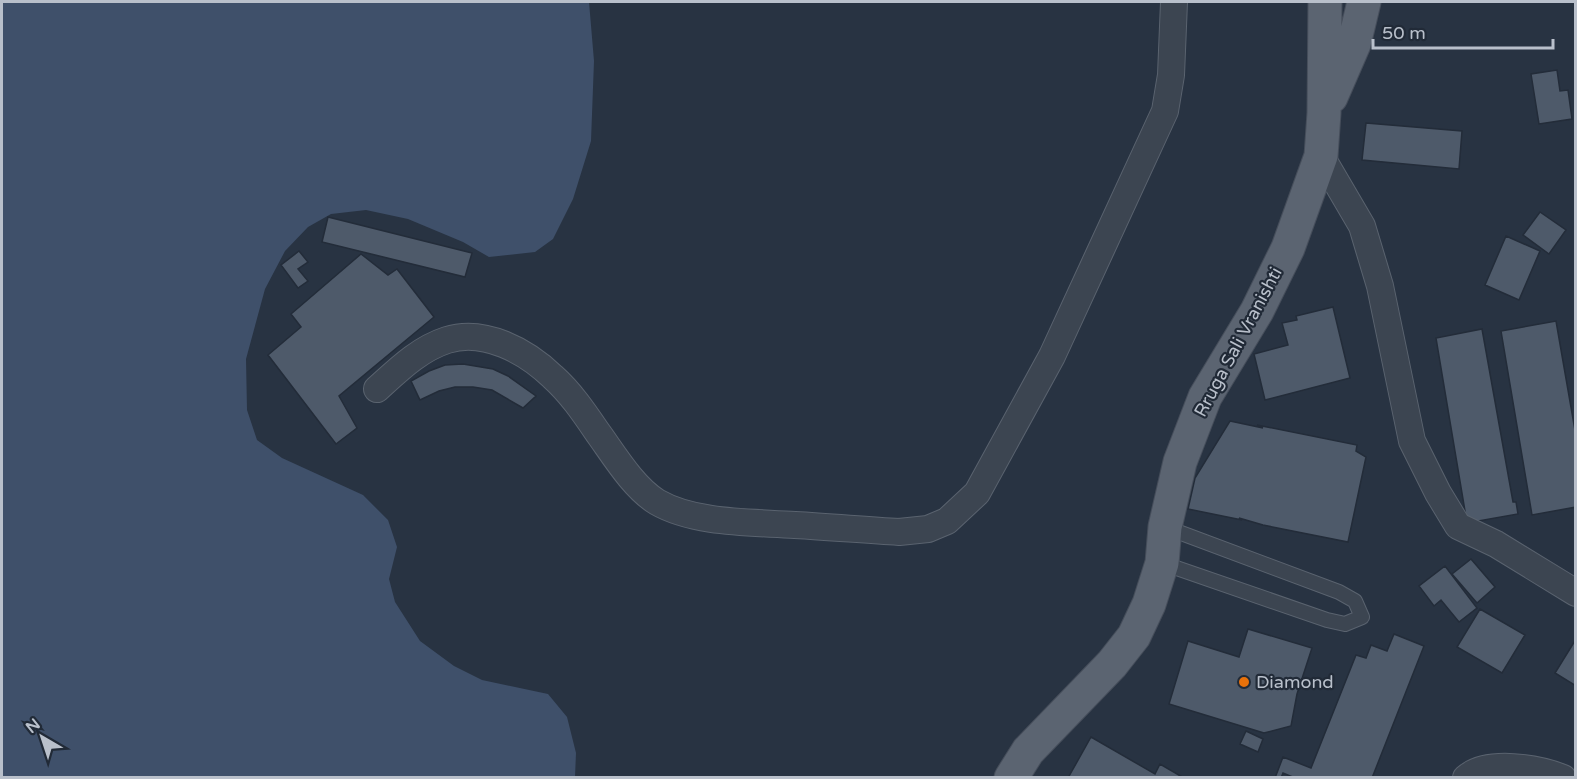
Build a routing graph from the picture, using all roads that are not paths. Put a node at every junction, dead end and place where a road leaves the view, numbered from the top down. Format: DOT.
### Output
graph roads {
  1 [pos="1174,2"];
  2 [pos="1325,2"];
  3 [pos="1364,2"];
  4 [pos="1324,113"];
  5 [pos="1321,156"];
  6 [pos="377,389"];
  7 [pos="1165,527"];
  8 [pos="1162,563"];
  9 [pos="1575,593"];
  10 [pos="1011,777"];
  11 [pos="1466,777"];
  12 [pos="1563,777"];
  1 -- 6 [label="street"];
  2 -- 4 [label="main road, Rruga Sali Vranishti"];
  3 -- 4 [label="main road"];
  4 -- 5 [label="main road, Rruga Sali Vranishti"];
  5 -- 7 [label="main road, Rruga Sali Vranishti"];
  5 -- 9 [label="street"];
  7 -- 8 [label="main road, Rruga Sali Vranishti"];
  7 -- 8 [label="lane"];
  8 -- 10 [label="main road, Rruga Sali Vranishti"];
  11 -- 12 [label="street"];
}
